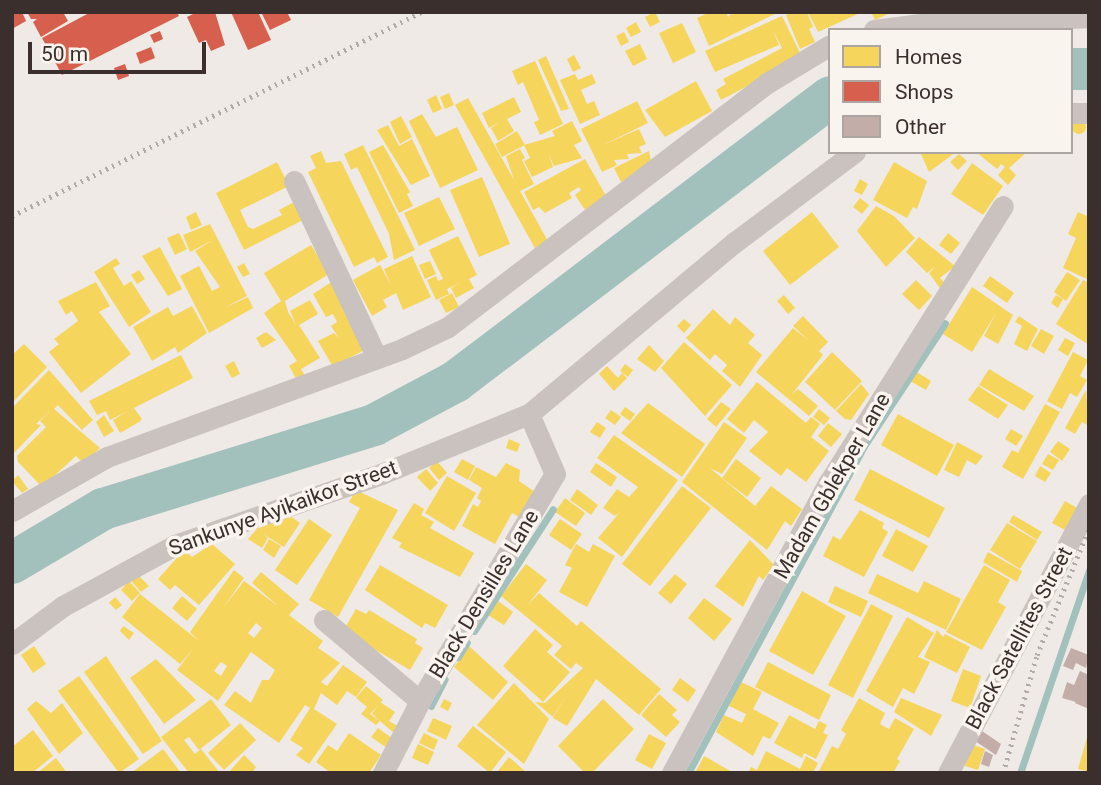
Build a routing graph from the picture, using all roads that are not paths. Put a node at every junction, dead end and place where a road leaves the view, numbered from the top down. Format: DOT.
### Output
graph roads {
  1 [pos="1089,17"];
  2 [pos="890,28"];
  3 [pos="828,46"];
  4 [pos="852,154"];
  5 [pos="294,181"];
  6 [pos="1003,206"];
  7 [pos="376,356"];
  8 [pos="529,414"];
  9 [pos="1089,504"];
  10 [pos="12,511"];
  11 [pos="324,620"];
  12 [pos="12,643"];
  13 [pos="420,701"];
  14 [pos="383,773"];
  15 [pos="672,773"];
  16 [pos="948,773"];
  1 -- 2 [label="street"];
  3 -- 7 [label="street"];
  4 -- 8 [label="street, Sankunye Ayikaikor Street"];
  5 -- 7 [label="street"];
  6 -- 15 [label="street, Madam Gblekper Lane"];
  7 -- 10 [label="street"];
  8 -- 12 [label="street, Sankunye Ayikaikor Street"];
  8 -- 13 [label="street, Black Densilles Lane"];
  9 -- 16 [label="street, Black Satellites Street"];
  11 -- 13 [label="street"];
  13 -- 14 [label="street, Black Densilles Lane"];
}
